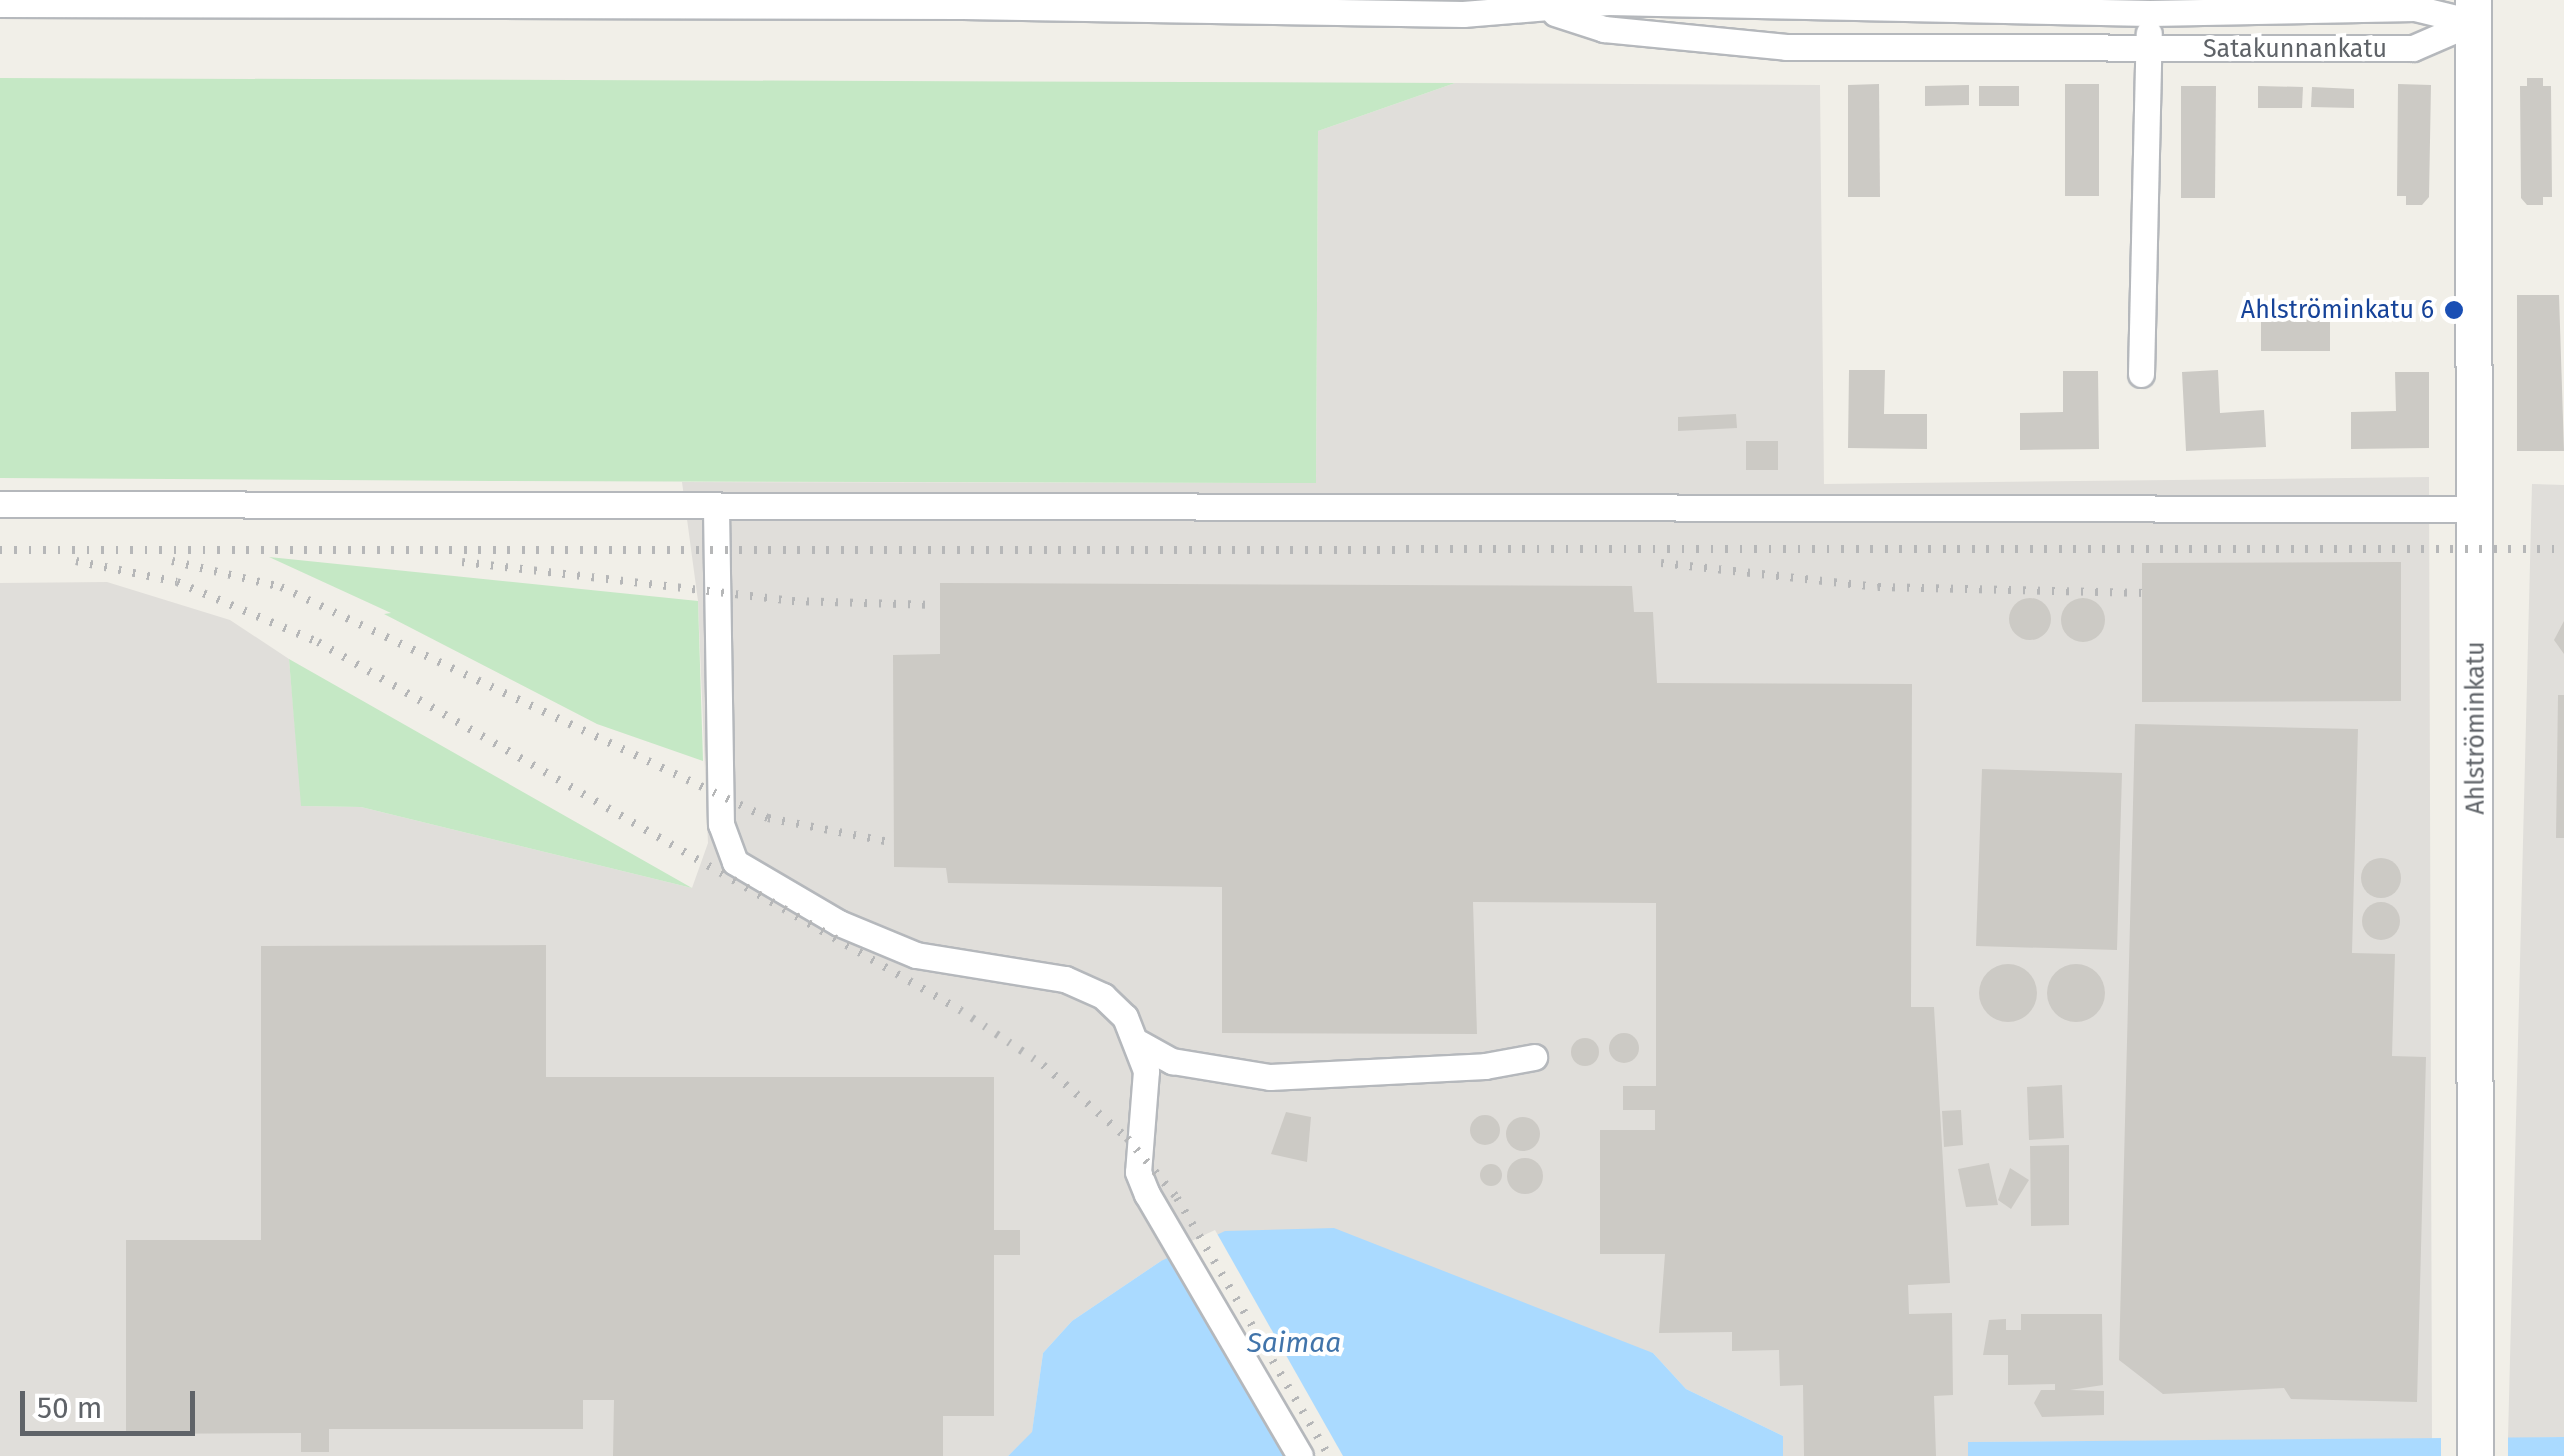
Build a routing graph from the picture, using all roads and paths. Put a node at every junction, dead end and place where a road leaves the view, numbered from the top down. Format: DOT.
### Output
graph roads {
  1 [pos="963,3"];
  2 [pos="0,4"];
  3 [pos="1550,11"];
  4 [pos="2473,11"];
  5 [pos="2150,13"];
  6 [pos="2149,49"];
  7 [pos="2141,374"];
  8 [pos="0,504"];
  9 [pos="716,509"];
  10 [pos="2476,509"];
  11 [pos="1140,1043"];
  12 [pos="1534,1056"];
  13 [pos="1300,1456"];
  14 [pos="2475,1456"];
  1 -- 2 [label="street, Satakunnankatu"];
  1 -- 3 [label="street, Satakunnankatu"];
  3 -- 5 [label="street, Satakunnankatu"];
  3 -- 6 [label="street, Satakunnankatu"];
  4 -- 5 [label="street, Satakunnankatu"];
  4 -- 6 [label="street, Satakunnankatu"];
  4 -- 10 [label="street, Ahlströminkatu"];
  5 -- 6 [label="street"];
  6 -- 7 [label="street"];
  8 -- 9 [label="street"];
  9 -- 10 [label="street"];
  9 -- 11 [label="street"];
  10 -- 14 [label="street, Ahlströminkatu"];
  11 -- 12 [label="street"];
  11 -- 13 [label="street"];
}
